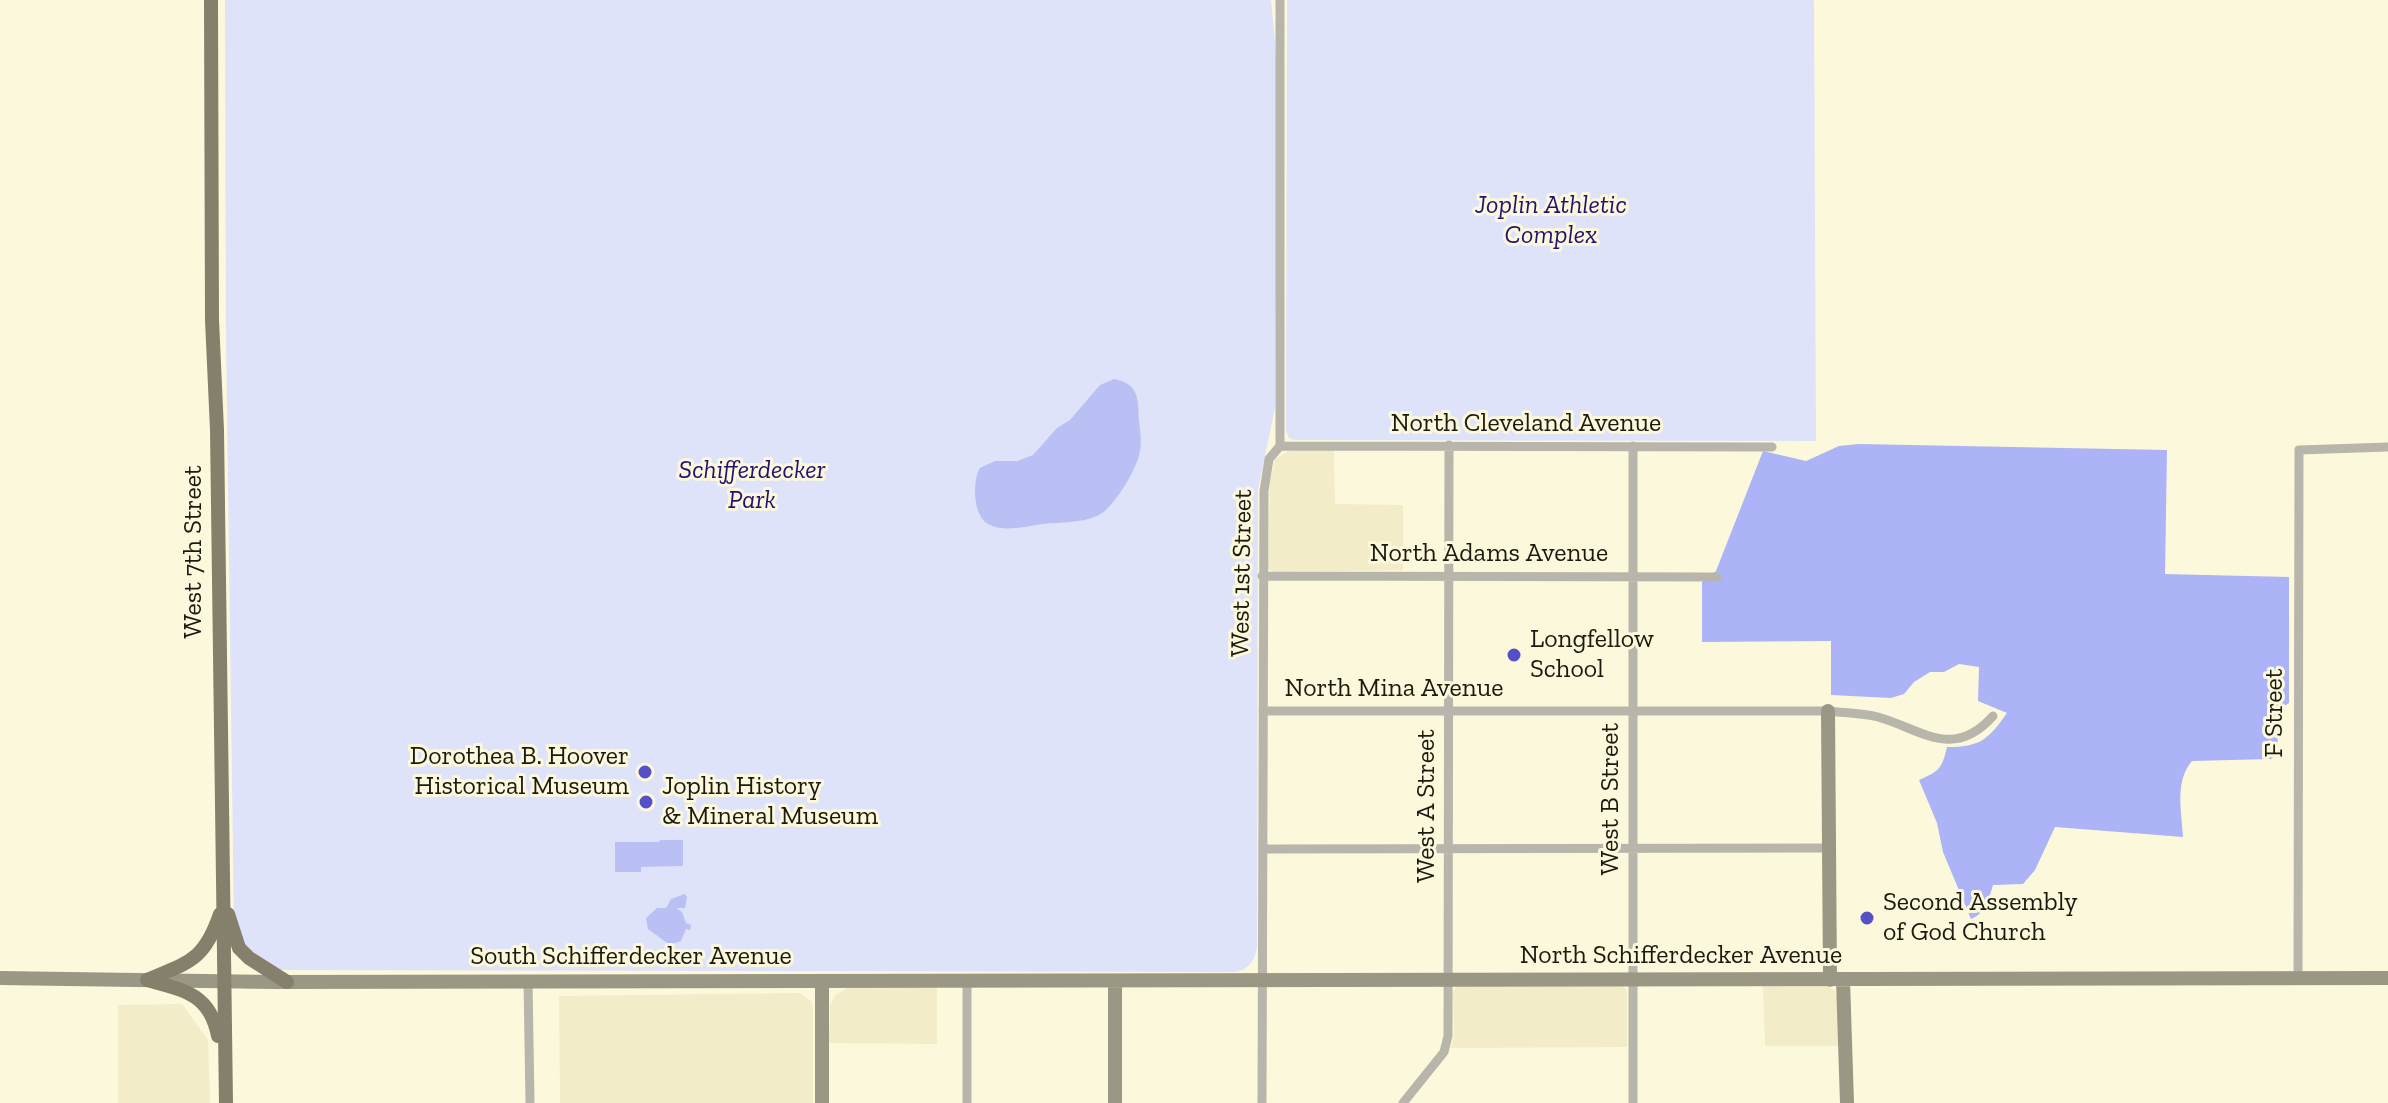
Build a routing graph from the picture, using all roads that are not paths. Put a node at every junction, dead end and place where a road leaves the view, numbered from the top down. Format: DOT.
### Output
graph roads {
  1 [pos="211,0"];
  2 [pos="1280,0"];
  3 [pos="1449,445"];
  4 [pos="1280,446"];
  5 [pos="1633,446"];
  6 [pos="1772,447"];
  7 [pos="2388,447"];
  8 [pos="1262,576"];
  9 [pos="1633,576"];
  10 [pos="1448,577"];
  11 [pos="1717,577"];
  12 [pos="1263,711"];
  13 [pos="1449,711"];
  14 [pos="1633,711"];
  15 [pos="1828,711"];
  16 [pos="1993,716"];
  17 [pos="1633,848"];
  18 [pos="1829,848"];
  19 [pos="1263,849"];
  20 [pos="1449,849"];
  21 [pos="223,906"];
  22 [pos="2298,977"];
  23 [pos="0,978"];
  24 [pos="2388,978"];
  25 [pos="147,980"];
  26 [pos="528,980"];
  27 [pos="1449,980"];
  28 [pos="1633,980"];
  29 [pos="1837,980"];
  30 [pos="224,981"];
  31 [pos="822,981"];
  32 [pos="967,981"];
  33 [pos="1115,981"];
  34 [pos="1262,981"];
  35 [pos="287,982"];
  36 [pos="225,1054"];
  37 [pos="226,1103"];
  38 [pos="530,1103"];
  39 [pos="822,1103"];
  40 [pos="967,1103"];
  41 [pos="1115,1103"];
  42 [pos="1262,1103"];
  43 [pos="1403,1103"];
  44 [pos="1633,1103"];
  45 [pos="1847,1103"];
  1 -- 21 [label="main road, West 7th Street"];
  2 -- 4 [label="street, West 1st Street"];
  3 -- 4 [label="street, North Cleveland Avenue"];
  3 -- 5 [label="street, North Cleveland Avenue"];
  3 -- 10 [label="street, West A Street"];
  4 -- 8 [label="street, West 1st Street"];
  5 -- 6 [label="street, North Cleveland Avenue"];
  5 -- 9 [label="street, West B Street"];
  7 -- 22 [label="street, F Street"];
  8 -- 10 [label="street, North Adams Avenue"];
  8 -- 12 [label="street, West 1st Street"];
  9 -- 10 [label="street, North Adams Avenue"];
  9 -- 11 [label="street, North Adams Avenue"];
  9 -- 14 [label="street, West B Street"];
  10 -- 13 [label="street, West A Street"];
  12 -- 13 [label="street, North Mina Avenue"];
  12 -- 19 [label="street, West 1st Street"];
  13 -- 14 [label="street, North Mina Avenue"];
  13 -- 20 [label="street, West A Street"];
  14 -- 15 [label="street, North Mina Avenue"];
  14 -- 17 [label="street, West B Street"];
  15 -- 16 [label="street, North Mina Avenue"];
  15 -- 18 [label="main road"];
  17 -- 18 [label="street"];
  17 -- 20 [label="street"];
  17 -- 28 [label="street, West B Street"];
  18 -- 29 [label="main road"];
  19 -- 20 [label="street"];
  19 -- 34 [label="street, West 1st Street"];
  20 -- 27 [label="street, West A Street"];
  21 -- 25 [label="main road"];
  21 -- 30 [label="main road, West 7th Street"];
  21 -- 35 [label="main road"];
  22 -- 24 [label="main road, North Schifferdecker Avenue"];
  22 -- 29 [label="main road, North Schifferdecker Avenue"];
  23 -- 25 [label="main road, South Schifferdecker Avenue"];
  25 -- 30 [label="main road, South Schifferdecker Avenue"];
  25 -- 36 [label="main road"];
  26 -- 31 [label="main road, South Schifferdecker Avenue"];
  26 -- 35 [label="main road, South Schifferdecker Avenue"];
  26 -- 38 [label="street"];
  27 -- 28 [label="main road, North Schifferdecker Avenue"];
  27 -- 34 [label="main road, North Schifferdecker Avenue"];
  27 -- 43 [label="street, West A Street"];
  28 -- 29 [label="main road, North Schifferdecker Avenue"];
  28 -- 44 [label="street, West B Street"];
  29 -- 45 [label="main road"];
  30 -- 35 [label="main road, South Schifferdecker Avenue"];
  30 -- 36 [label="main road, West 7th Street"];
  31 -- 32 [label="main road, South Schifferdecker Avenue"];
  31 -- 39 [label="main road"];
  32 -- 33 [label="main road, South Schifferdecker Avenue"];
  32 -- 40 [label="street"];
  33 -- 34 [label="main road, South Schifferdecker Avenue"];
  33 -- 41 [label="main road"];
  34 -- 42 [label="street, West 1st Street"];
  36 -- 37 [label="main road, West 7th Street"];
}
